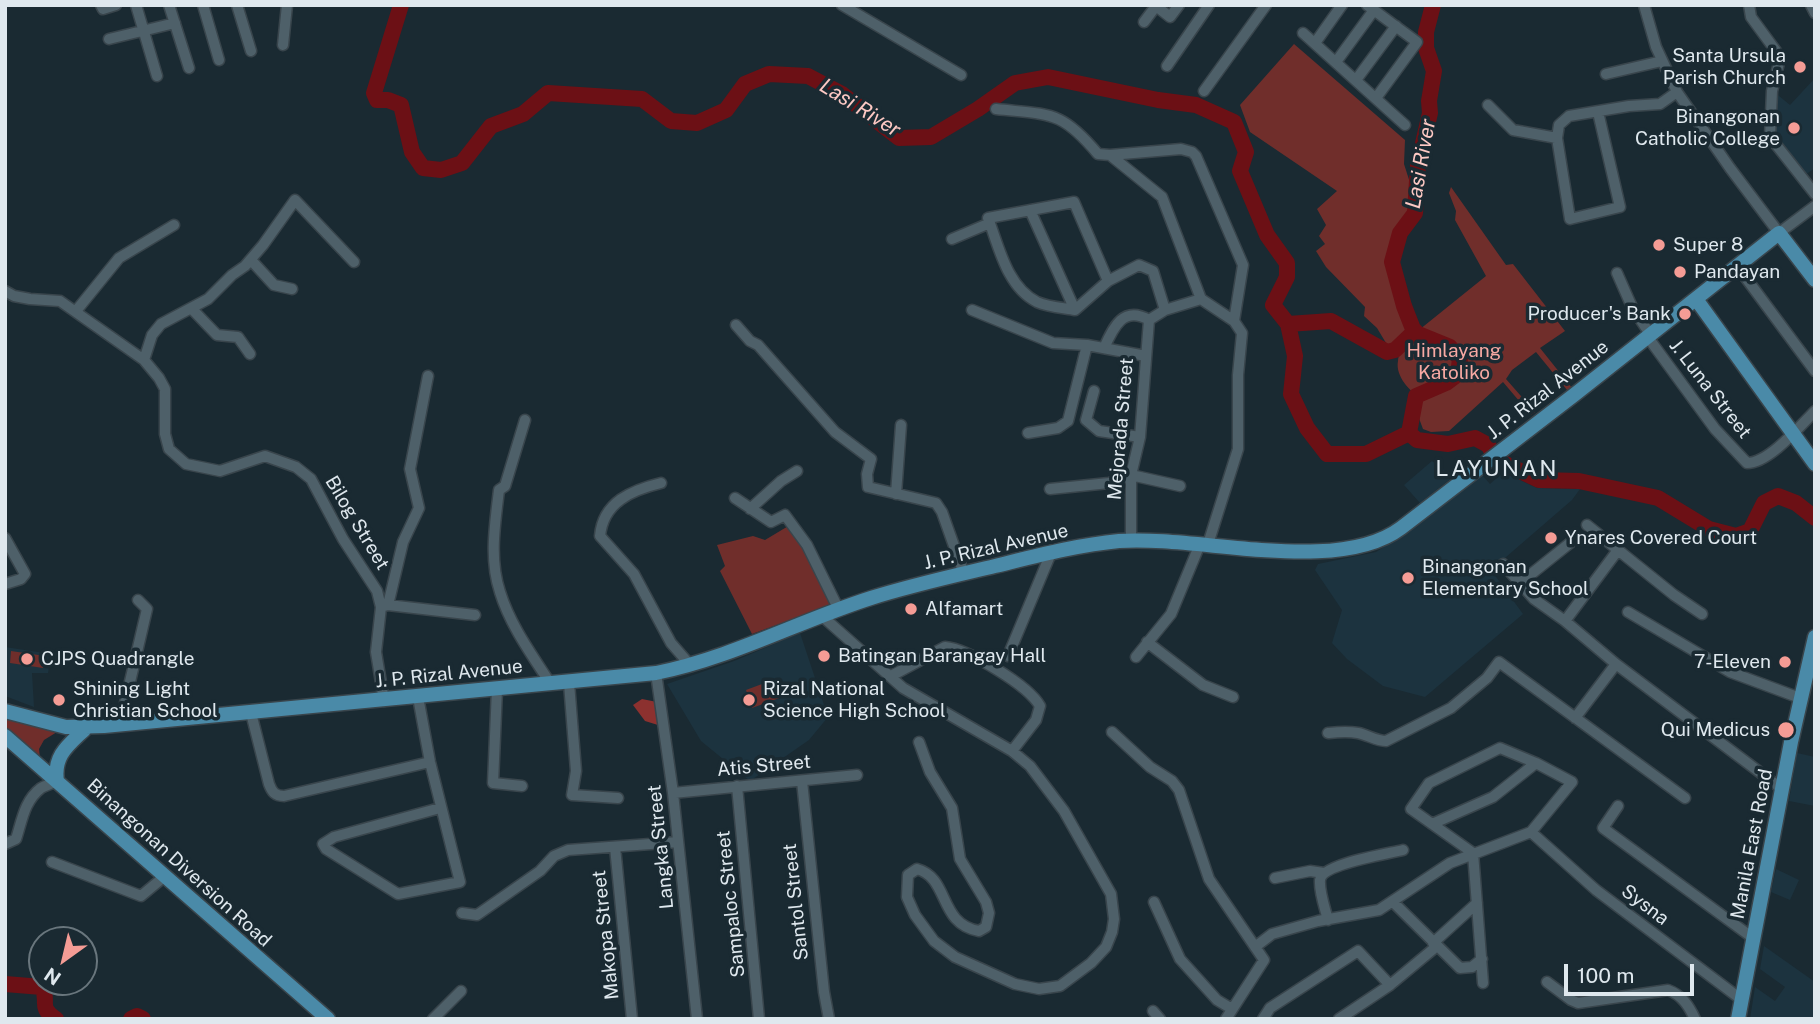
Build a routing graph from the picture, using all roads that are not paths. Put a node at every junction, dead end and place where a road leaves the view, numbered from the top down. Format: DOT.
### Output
graph roads {
  1 [pos="101,5"];
  2 [pos="116,5"];
  3 [pos="136,5"];
  4 [pos="169,5"];
  5 [pos="203,5"];
  6 [pos="237,5"];
  7 [pos="287,5"];
  8 [pos="842,5"];
  9 [pos="1179,5"];
  10 [pos="1209,5"];
  11 [pos="1266,5"];
  12 [pos="1342,5"];
  13 [pos="1644,5"];
  14 [pos="1749,5"];
  15 [pos="1811,5"];
  16 [pos="1371,8"];
  17 [pos="1815,13"];
  18 [pos="1144,22"];
  19 [pos="175,23"];
  20 [pos="1396,26"];
  21 [pos="144,31"];
  22 [pos="1303,33"];
  23 [pos="109,39"];
  24 [pos="1315,43"];
  25 [pos="283,45"];
  26 [pos="251,51"];
  27 [pos="219,60"];
  28 [pos="1662,61"];
  29 [pos="1336,62"];
  30 [pos="1167,66"];
  31 [pos="189,68"];
  32 [pos="1606,74"];
  33 [pos="961,75"];
  34 [pos="157,76"];
  35 [pos="1356,80"];
  36 [pos="1204,91"];
  37 [pos="1677,92"];
  38 [pos="1376,98"];
  39 [pos="1488,105"];
  40 [pos="996,109"];
  41 [pos="1598,112"];
  42 [pos="1405,125"];
  43 [pos="1557,138"];
  44 [pos="1110,155"];
  45 [pos="1815,194"];
  46 [pos="1815,206"];
  47 [pos="1030,210"];
  48 [pos="990,223"];
  49 [pos="174,225"];
  50 [pos="1779,233"];
  51 [pos="952,239"];
  52 [pos="251,260"];
  53 [pos="354,262"];
  54 [pos="1737,266"];
  55 [pos="1617,273"];
  56 [pos="1815,280"];
  57 [pos="1108,281"];
  58 [pos="292,289"];
  59 [pos="5,291"];
  60 [pos="1201,299"];
  61 [pos="1696,299"];
  62 [pos="191,308"];
  63 [pos="972,310"];
  64 [pos="1075,310"];
  65 [pos="1166,310"];
  66 [pos="76,311"];
  67 [pos="1149,320"];
  68 [pos="1234,321"];
  69 [pos="736,325"];
  70 [pos="1648,335"];
  71 [pos="1087,345"];
  72 [pos="1104,348"];
  73 [pos="250,354"];
  74 [pos="1146,356"];
  75 [pos="144,360"];
  76 [pos="1815,371"];
  77 [pos="428,376"];
  78 [pos="1094,391"];
  79 [pos="1815,411"];
  80 [pos="525,420"];
  81 [pos="901,425"];
  82 [pos="1028,433"];
  83 [pos="1792,434"];
  84 [pos="1140,436"];
  85 [pos="1815,464"];
  86 [pos="797,471"];
  87 [pos="1131,475"];
  88 [pos="661,483"];
  89 [pos="1180,486"];
  90 [pos="1050,489"];
  91 [pos="896,494"];
  92 [pos="735,498"];
  93 [pos="750,509"];
  94 [pos="1587,525"];
  95 [pos="5,537"];
  96 [pos="1575,539"];
  97 [pos="1131,541"];
  98 [pos="1204,544"];
  99 [pos="1618,550"];
  100 [pos="1051,553"];
  101 [pos="1503,564"];
  102 [pos="964,574"];
  103 [pos="1520,583"];
  104 [pos="5,584"];
  105 [pos="138,600"];
  106 [pos="385,606"];
  107 [pos="839,610"];
  108 [pos="1628,612"];
  109 [pos="1702,614"];
  110 [pos="475,615"];
  111 [pos="822,616"];
  112 [pos="1565,621"];
  113 [pos="1815,637"];
  114 [pos="1147,642"];
  115 [pos="1008,656"];
  116 [pos="1136,657"];
  117 [pos="1616,664"];
  118 [pos="691,666"];
  119 [pos="1812,668"];
  120 [pos="656,673"];
  121 [pos="891,676"];
  122 [pos="550,683"];
  123 [pos="569,683"];
  124 [pos="497,689"];
  125 [pos="418,697"];
  126 [pos="1233,697"];
  127 [pos="1800,698"];
  128 [pos="384,701"];
  129 [pos="5,711"];
  130 [pos="251,713"];
  131 [pos="1574,718"];
  132 [pos="126,724"];
  133 [pos="87,727"];
  134 [pos="1112,732"];
  135 [pos="1328,733"];
  136 [pos="5,736"];
  137 [pos="919,742"];
  138 [pos="1012,751"];
  139 [pos="430,762"];
  140 [pos="1536,763"];
  141 [pos="857,775"];
  142 [pos="57,781"];
  143 [pos="802,781"];
  144 [pos="522,786"];
  145 [pos="737,786"];
  146 [pos="1782,789"];
  147 [pos="673,793"];
  148 [pos="618,798"];
  149 [pos="1685,798"];
  150 [pos="1618,806"];
  151 [pos="440,808"];
  152 [pos="1432,824"];
  153 [pos="1531,832"];
  154 [pos="678,842"];
  155 [pos="5,844"];
  156 [pos="615,848"];
  157 [pos="1403,850"];
  158 [pos="1473,853"];
  159 [pos="52,862"];
  160 [pos="1324,873"];
  161 [pos="165,876"];
  162 [pos="1275,878"];
  163 [pos="1154,902"];
  164 [pos="1392,902"];
  165 [pos="1477,903"];
  166 [pos="462,914"];
  167 [pos="1328,920"];
  168 [pos="1753,938"];
  169 [pos="1435,944"];
  170 [pos="1255,947"];
  171 [pos="1482,959"];
  172 [pos="1547,982"];
  173 [pos="1483,983"];
  174 [pos="1390,985"];
  175 [pos="461,991"];
  176 [pos="1742,999"];
  177 [pos="1229,1014"];
  178 [pos="328,1019"];
  179 [pos="433,1019"];
  180 [pos="632,1019"];
  181 [pos="697,1019"];
  182 [pos="760,1019"];
  183 [pos="830,1019"];
  184 [pos="1263,1019"];
  185 [pos="1339,1019"];
  186 [pos="1695,1019"];
  187 [pos="1738,1019"];
  1 -- 2 [label="street"];
  3 -- 21 [label="street"];
  4 -- 19 [label="street"];
  5 -- 27 [label="street"];
  6 -- 26 [label="street"];
  7 -- 25 [label="street"];
  8 -- 33 [label="street"];
  9 -- 18 [label="street"];
  10 -- 30 [label="street"];
  11 -- 36 [label="street"];
  12 -- 24 [label="street"];
  13 -- 28 [label="street"];
  14 -- 45 [label="street"];
  15 -- 17 [label="street"];
  16 -- 20 [label="street"];
  16 -- 29 [label="street"];
  19 -- 21 [label="street"];
  19 -- 31 [label="street"];
  20 -- 35 [label="street"];
  20 -- 38 [label="street"];
  21 -- 23 [label="street"];
  21 -- 34 [label="street"];
  22 -- 24 [label="street"];
  24 -- 29 [label="street"];
  28 -- 32 [label="street"];
  28 -- 37 [label="street"];
  29 -- 35 [label="street"];
  35 -- 38 [label="street"];
  37 -- 41 [label="street"];
  37 -- 50 [label="street"];
  38 -- 42 [label="street"];
  39 -- 43 [label="street"];
  40 -- 44 [label="street"];
  41 -- 43 [label="street"];
  41 -- 43 [label="street"];
  44 -- 60 [label="street"];
  44 -- 68 [label="street"];
  46 -- 50 [label="street, J. P. Rizal Avenue"];
  47 -- 48 [label="street"];
  47 -- 57 [label="street"];
  47 -- 64 [label="street"];
  48 -- 51 [label="street"];
  48 -- 64 [label="street"];
  49 -- 66 [label="street"];
  50 -- 54 [label="main road, J. P. Rizal Avenue"];
  50 -- 56 [label="main road"];
  52 -- 53 [label="street"];
  52 -- 58 [label="street"];
  52 -- 62 [label="street"];
  54 -- 61 [label="main road, J. P. Rizal Avenue"];
  54 -- 76 [label="street"];
  55 -- 70 [label="street, J. Luna Street"];
  57 -- 64 [label="street"];
  57 -- 65 [label="street"];
  59 -- 66 [label="street, Bilog Street"];
  60 -- 65 [label="street"];
  60 -- 68 [label="street"];
  61 -- 70 [label="main road, J. P. Rizal Avenue"];
  61 -- 83 [label="main road"];
  62 -- 73 [label="street"];
  62 -- 75 [label="street"];
  63 -- 71 [label="street"];
  65 -- 67 [label="street"];
  66 -- 75 [label="street, Bilog Street"];
  67 -- 72 [label="street"];
  67 -- 74 [label="street, Mejorada Street"];
  68 -- 98 [label="street"];
  69 -- 91 [label="street"];
  70 -- 83 [label="street, J. Luna Street"];
  70 -- 98 [label="main road, J. P. Rizal Avenue"];
  71 -- 72 [label="street"];
  71 -- 82 [label="street"];
  72 -- 74 [label="street"];
  74 -- 84 [label="street, Mejorada Street"];
  75 -- 106 [label="street, Bilog Street"];
  77 -- 106 [label="street"];
  78 -- 84 [label="street"];
  79 -- 83 [label="street"];
  80 -- 122 [label="street"];
  81 -- 91 [label="street"];
  83 -- 85 [label="main road"];
  84 -- 87 [label="street, Mejorada Street"];
  86 -- 93 [label="street"];
  87 -- 89 [label="street"];
  87 -- 90 [label="street"];
  87 -- 97 [label="street, Mejorada Street"];
  88 -- 118 [label="street"];
  91 -- 102 [label="street"];
  92 -- 93 [label="street"];
  93 -- 107 [label="street"];
  94 -- 99 [label="street"];
  95 -- 104 [label="street"];
  96 -- 103 [label="street"];
  97 -- 98 [label="main road, J. P. Rizal Avenue"];
  97 -- 100 [label="main road, J. P. Rizal Avenue"];
  98 -- 114 [label="street"];
  99 -- 109 [label="street"];
  99 -- 112 [label="street"];
  100 -- 102 [label="main road, J. P. Rizal Avenue"];
  100 -- 115 [label="street"];
  101 -- 103 [label="street"];
  102 -- 107 [label="main road, J. P. Rizal Avenue"];
  103 -- 112 [label="street"];
  105 -- 132 [label="street"];
  106 -- 110 [label="street"];
  106 -- 128 [label="street"];
  107 -- 111 [label="main road, J. P. Rizal Avenue"];
  108 -- 127 [label="street"];
  111 -- 118 [label="main road, J. P. Rizal Avenue"];
  111 -- 121 [label="street"];
  112 -- 117 [label="street"];
  113 -- 119 [label="main road, Manila East Road"];
  114 -- 116 [label="street"];
  114 -- 126 [label="street"];
  117 -- 131 [label="street"];
  117 -- 146 [label="street"];
  118 -- 120 [label="main road, J. P. Rizal Avenue"];
  119 -- 127 [label="main road, Manila East Road"];
  120 -- 123 [label="main road, J. P. Rizal Avenue"];
  120 -- 147 [label="street, Langka Street"];
  121 -- 138 [label="street"];
  121 -- 138 [label="street"];
  122 -- 123 [label="main road, J. P. Rizal Avenue"];
  122 -- 124 [label="main road, J. P. Rizal Avenue"];
  123 -- 148 [label="street"];
  124 -- 125 [label="main road, J. P. Rizal Avenue"];
  124 -- 144 [label="street"];
  125 -- 128 [label="main road, J. P. Rizal Avenue"];
  125 -- 139 [label="street"];
  127 -- 146 [label="main road, Manila East Road"];
  128 -- 130 [label="main road, J. P. Rizal Avenue"];
  129 -- 133 [label="main road, J. P. Rizal Avenue"];
  130 -- 132 [label="main road, J. P. Rizal Avenue"];
  130 -- 139 [label="street"];
  131 -- 135 [label="street"];
  131 -- 149 [label="street"];
  132 -- 133 [label="main road, J. P. Rizal Avenue"];
  133 -- 142 [label="main road"];
  134 -- 170 [label="street"];
  136 -- 142 [label="main road, Binangonan Diversion Road"];
  137 -- 138 [label="street"];
  139 -- 151 [label="street"];
  140 -- 152 [label="street"];
  140 -- 152 [label="street"];
  140 -- 153 [label="street"];
  141 -- 143 [label="street, Atis Street"];
  142 -- 155 [label="street"];
  142 -- 161 [label="main road, Binangonan Diversion Road"];
  143 -- 145 [label="street, Atis Street"];
  143 -- 183 [label="street, Santol Street"];
  145 -- 147 [label="street, Atis Street"];
  145 -- 182 [label="street, Sampaloc Street"];
  146 -- 168 [label="main road, Manila East Road"];
  147 -- 154 [label="street, Langka Street"];
  150 -- 168 [label="street"];
  151 -- 151 [label="street"];
  152 -- 158 [label="street"];
  153 -- 158 [label="street"];
  153 -- 176 [label="street, Sysna"];
  154 -- 156 [label="street"];
  154 -- 181 [label="street, Langka Street"];
  156 -- 166 [label="street"];
  156 -- 180 [label="street, Makopa Street"];
  157 -- 160 [label="street"];
  158 -- 164 [label="street"];
  158 -- 165 [label="street"];
  159 -- 161 [label="street"];
  160 -- 162 [label="street"];
  160 -- 167 [label="street"];
  161 -- 178 [label="main road, Binangonan Diversion Road"];
  163 -- 177 [label="street"];
  164 -- 167 [label="street"];
  164 -- 169 [label="street"];
  165 -- 169 [label="street"];
  165 -- 171 [label="street"];
  167 -- 170 [label="street"];
  168 -- 176 [label="main road, Manila East Road"];
  169 -- 171 [label="street"];
  169 -- 174 [label="street"];
  170 -- 177 [label="street"];
  171 -- 173 [label="street"];
  172 -- 186 [label="street"];
  174 -- 184 [label="street"];
  174 -- 185 [label="street"];
  175 -- 179 [label="street"];
  176 -- 187 [label="main road, Manila East Road"];
}
